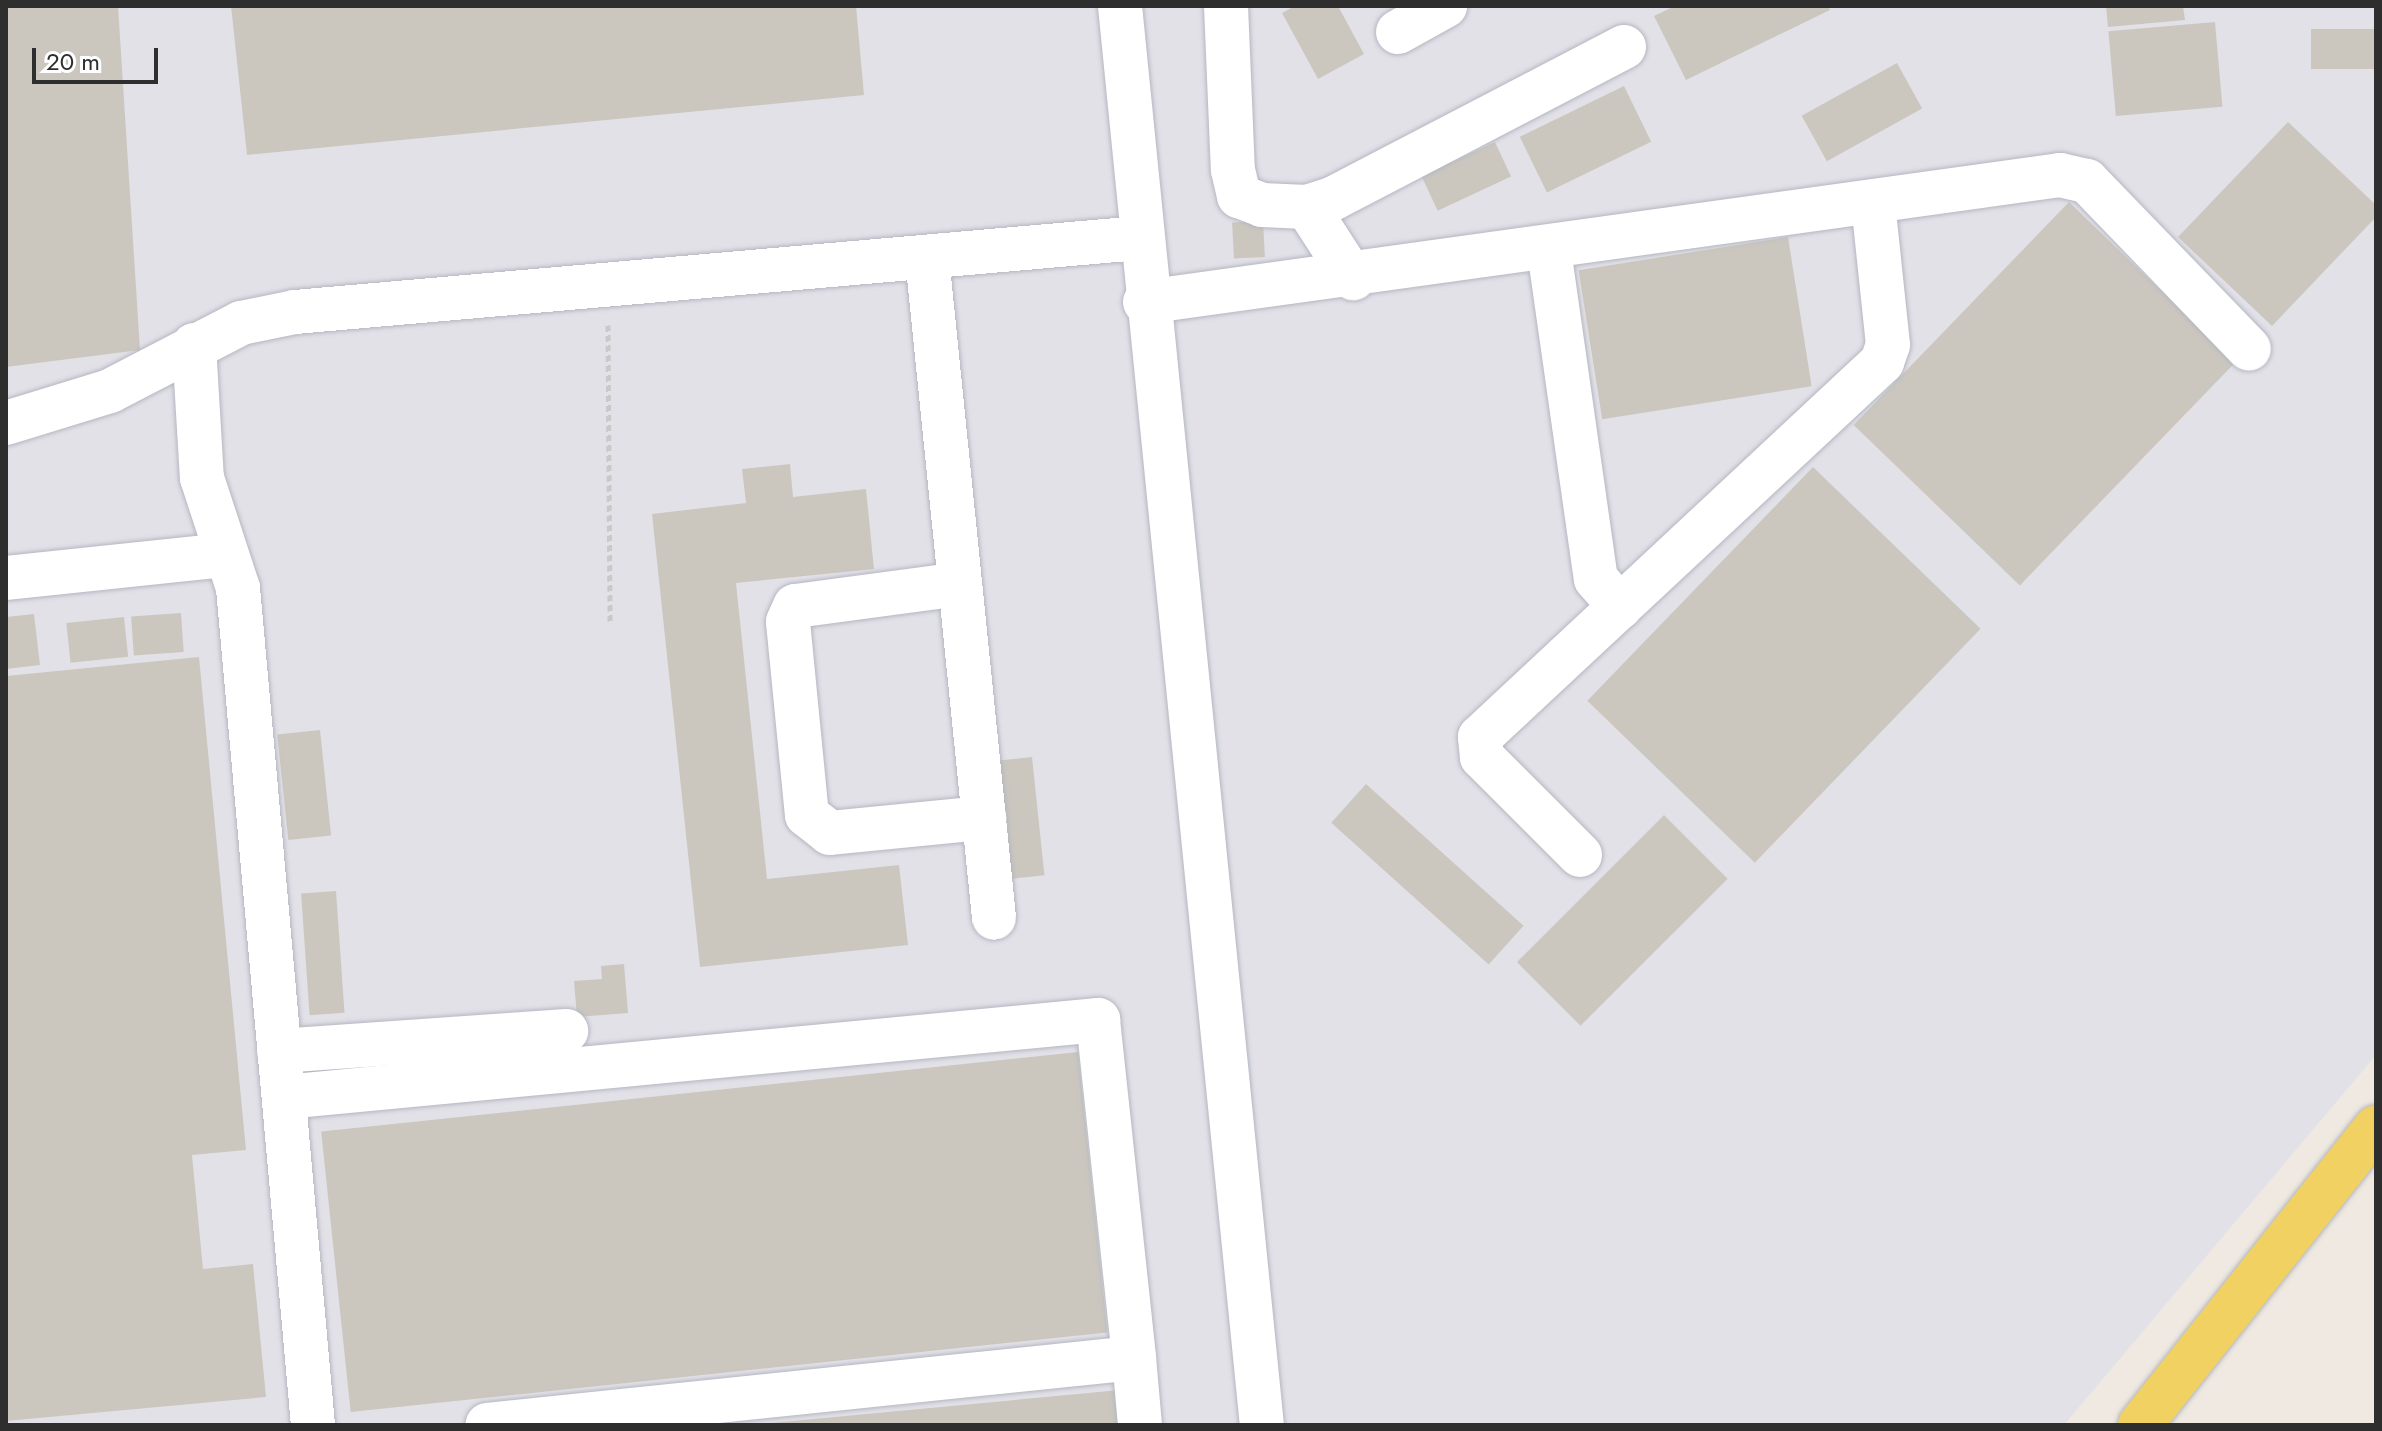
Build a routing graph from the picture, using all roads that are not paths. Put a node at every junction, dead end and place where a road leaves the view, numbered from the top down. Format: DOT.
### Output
graph roads {
  1 [pos="1120,6"];
  2 [pos="1226,6"];
  3 [pos="1445,6"];
  4 [pos="1398,32"];
  5 [pos="1624,47"];
  6 [pos="1873,202"];
  7 [pos="1307,207"];
  8 [pos="1139,238"];
  9 [pos="1549,250"];
  10 [pos="927,257"];
  11 [pos="1353,278"];
  12 [pos="1145,302"];
  13 [pos="194,345"];
  14 [pos="2249,349"];
  15 [pos="6,423"];
  16 [pos="226,555"];
  17 [pos="6,578"];
  18 [pos="960,584"];
  19 [pos="1620,607"];
  20 [pos="984,818"];
  21 [pos="1580,855"];
  22 [pos="994,918"];
  23 [pos="566,1031"];
  24 [pos="279,1051"];
  25 [pos="284,1097"];
  26 [pos="2376,1127"];
  27 [pos="1134,1358"];
  28 [pos="313,1425"];
  29 [pos="487,1425"];
  30 [pos="1140,1425"];
  31 [pos="1262,1425"];
  32 [pos="2140,1425"];
  1 -- 8 [label="street"];
  2 -- 7 [label="street"];
  3 -- 4 [label="street"];
  5 -- 7 [label="street"];
  6 -- 9 [label="street"];
  6 -- 14 [label="street"];
  6 -- 19 [label="street"];
  7 -- 11 [label="street"];
  8 -- 10 [label="street"];
  8 -- 12 [label="street"];
  9 -- 11 [label="street"];
  9 -- 19 [label="street"];
  10 -- 13 [label="street"];
  10 -- 18 [label="street"];
  11 -- 12 [label="street"];
  12 -- 31 [label="street"];
  13 -- 15 [label="street"];
  13 -- 16 [label="street"];
  16 -- 17 [label="street"];
  16 -- 24 [label="street"];
  18 -- 20 [label="street"];
  18 -- 20 [label="street"];
  19 -- 21 [label="street"];
  20 -- 22 [label="street"];
  23 -- 24 [label="street"];
  24 -- 25 [label="street"];
  25 -- 27 [label="street"];
  25 -- 28 [label="street"];
  26 -- 32 [label="main road"];
  27 -- 29 [label="street"];
  27 -- 30 [label="street"];
}
